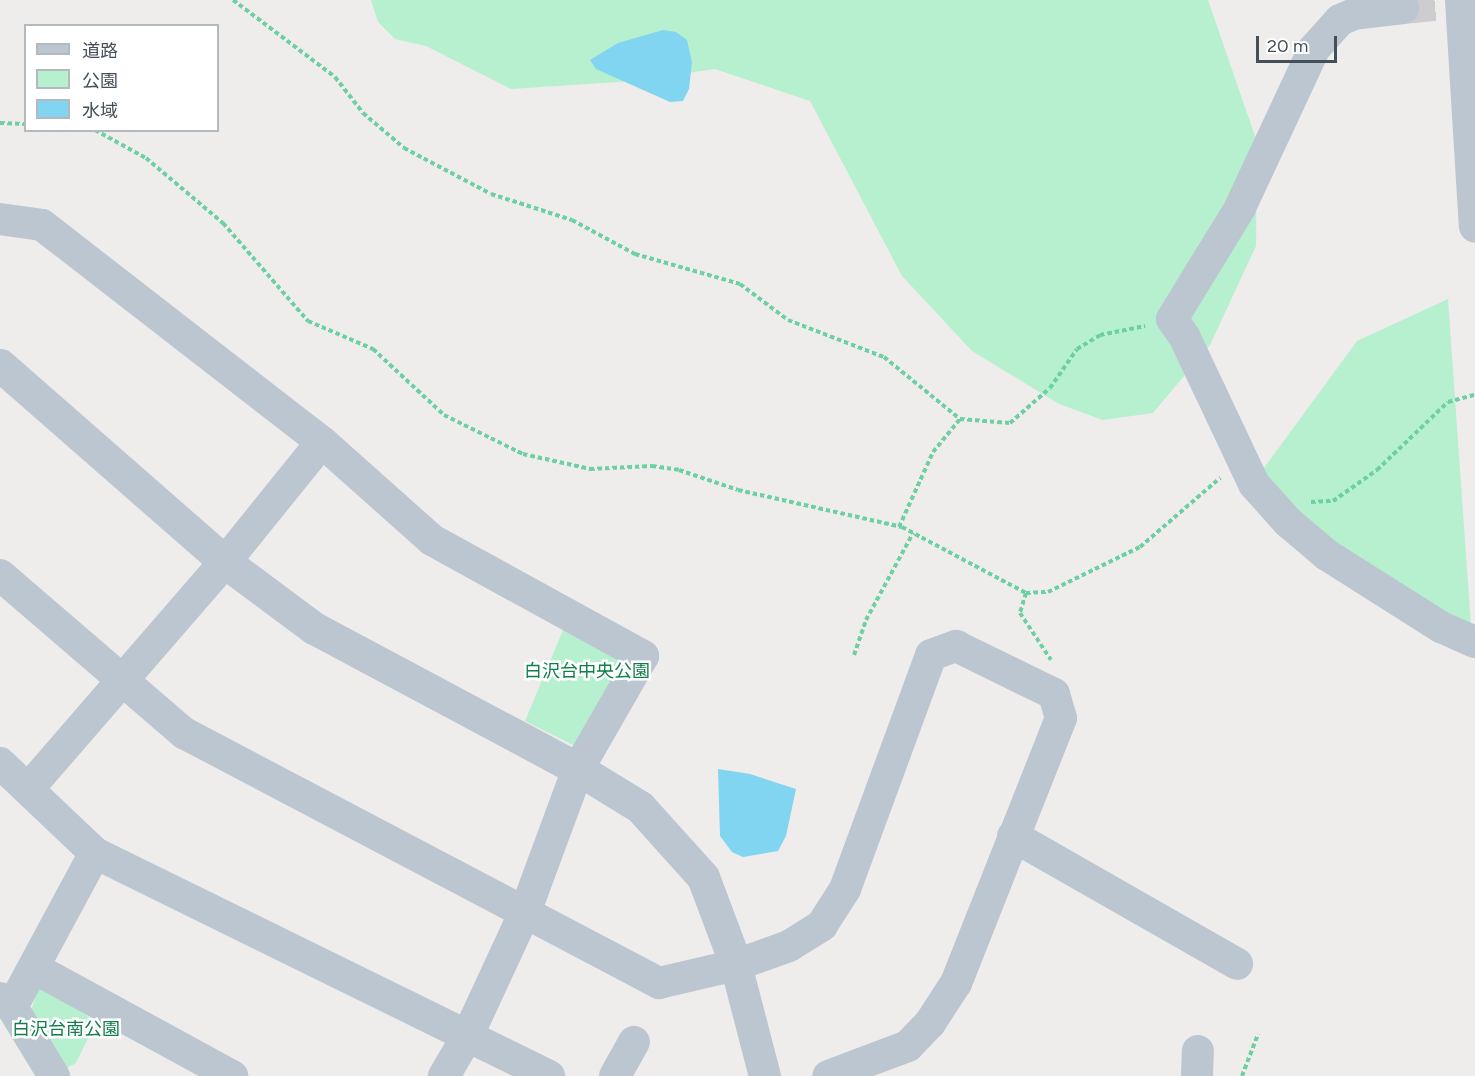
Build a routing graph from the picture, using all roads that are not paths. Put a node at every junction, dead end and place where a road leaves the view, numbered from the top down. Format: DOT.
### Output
graph roads {
  1 [pos="1461,0"];
  2 [pos="1403,8"];
  3 [pos="0,219"];
  4 [pos="1475,226"];
  5 [pos="0,364"];
  6 [pos="322,442"];
  7 [pos="225,562"];
  8 [pos="0,575"];
  9 [pos="1475,642"];
  10 [pos="123,681"];
  11 [pos="0,763"];
  12 [pos="578,769"];
  13 [pos="29,788"];
  14 [pos="1013,836"];
  15 [pos="95,853"];
  16 [pos="525,912"];
  17 [pos="1237,963"];
  18 [pos="736,965"];
  19 [pos="34,968"];
  20 [pos="6,1003"];
  21 [pos="468,1035"];
  22 [pos="634,1042"];
  23 [pos="54,1076"];
  24 [pos="232,1076"];
  25 [pos="444,1076"];
  26 [pos="549,1076"];
  27 [pos="615,1076"];
  28 [pos="765,1076"];
  29 [pos="828,1076"];
  1 -- 4 [label="street"];
  2 -- 9 [label="street"];
  3 -- 6 [label="street"];
  5 -- 7 [label="street"];
  6 -- 7 [label="street"];
  6 -- 12 [label="street"];
  7 -- 10 [label="street"];
  7 -- 12 [label="street"];
  8 -- 10 [label="street"];
  10 -- 13 [label="street"];
  10 -- 16 [label="street"];
  11 -- 13 [label="street"];
  12 -- 16 [label="street"];
  12 -- 18 [label="street"];
  13 -- 15 [label="street"];
  14 -- 17 [label="street"];
  14 -- 18 [label="street"];
  14 -- 29 [label="street"];
  15 -- 19 [label="street"];
  15 -- 21 [label="street"];
  16 -- 18 [label="street"];
  16 -- 21 [label="street"];
  18 -- 28 [label="street"];
  19 -- 20 [label="street"];
  19 -- 24 [label="street"];
  20 -- 23 [label="street"];
  21 -- 25 [label="street"];
  21 -- 26 [label="street"];
  22 -- 27 [label="street"];
}
